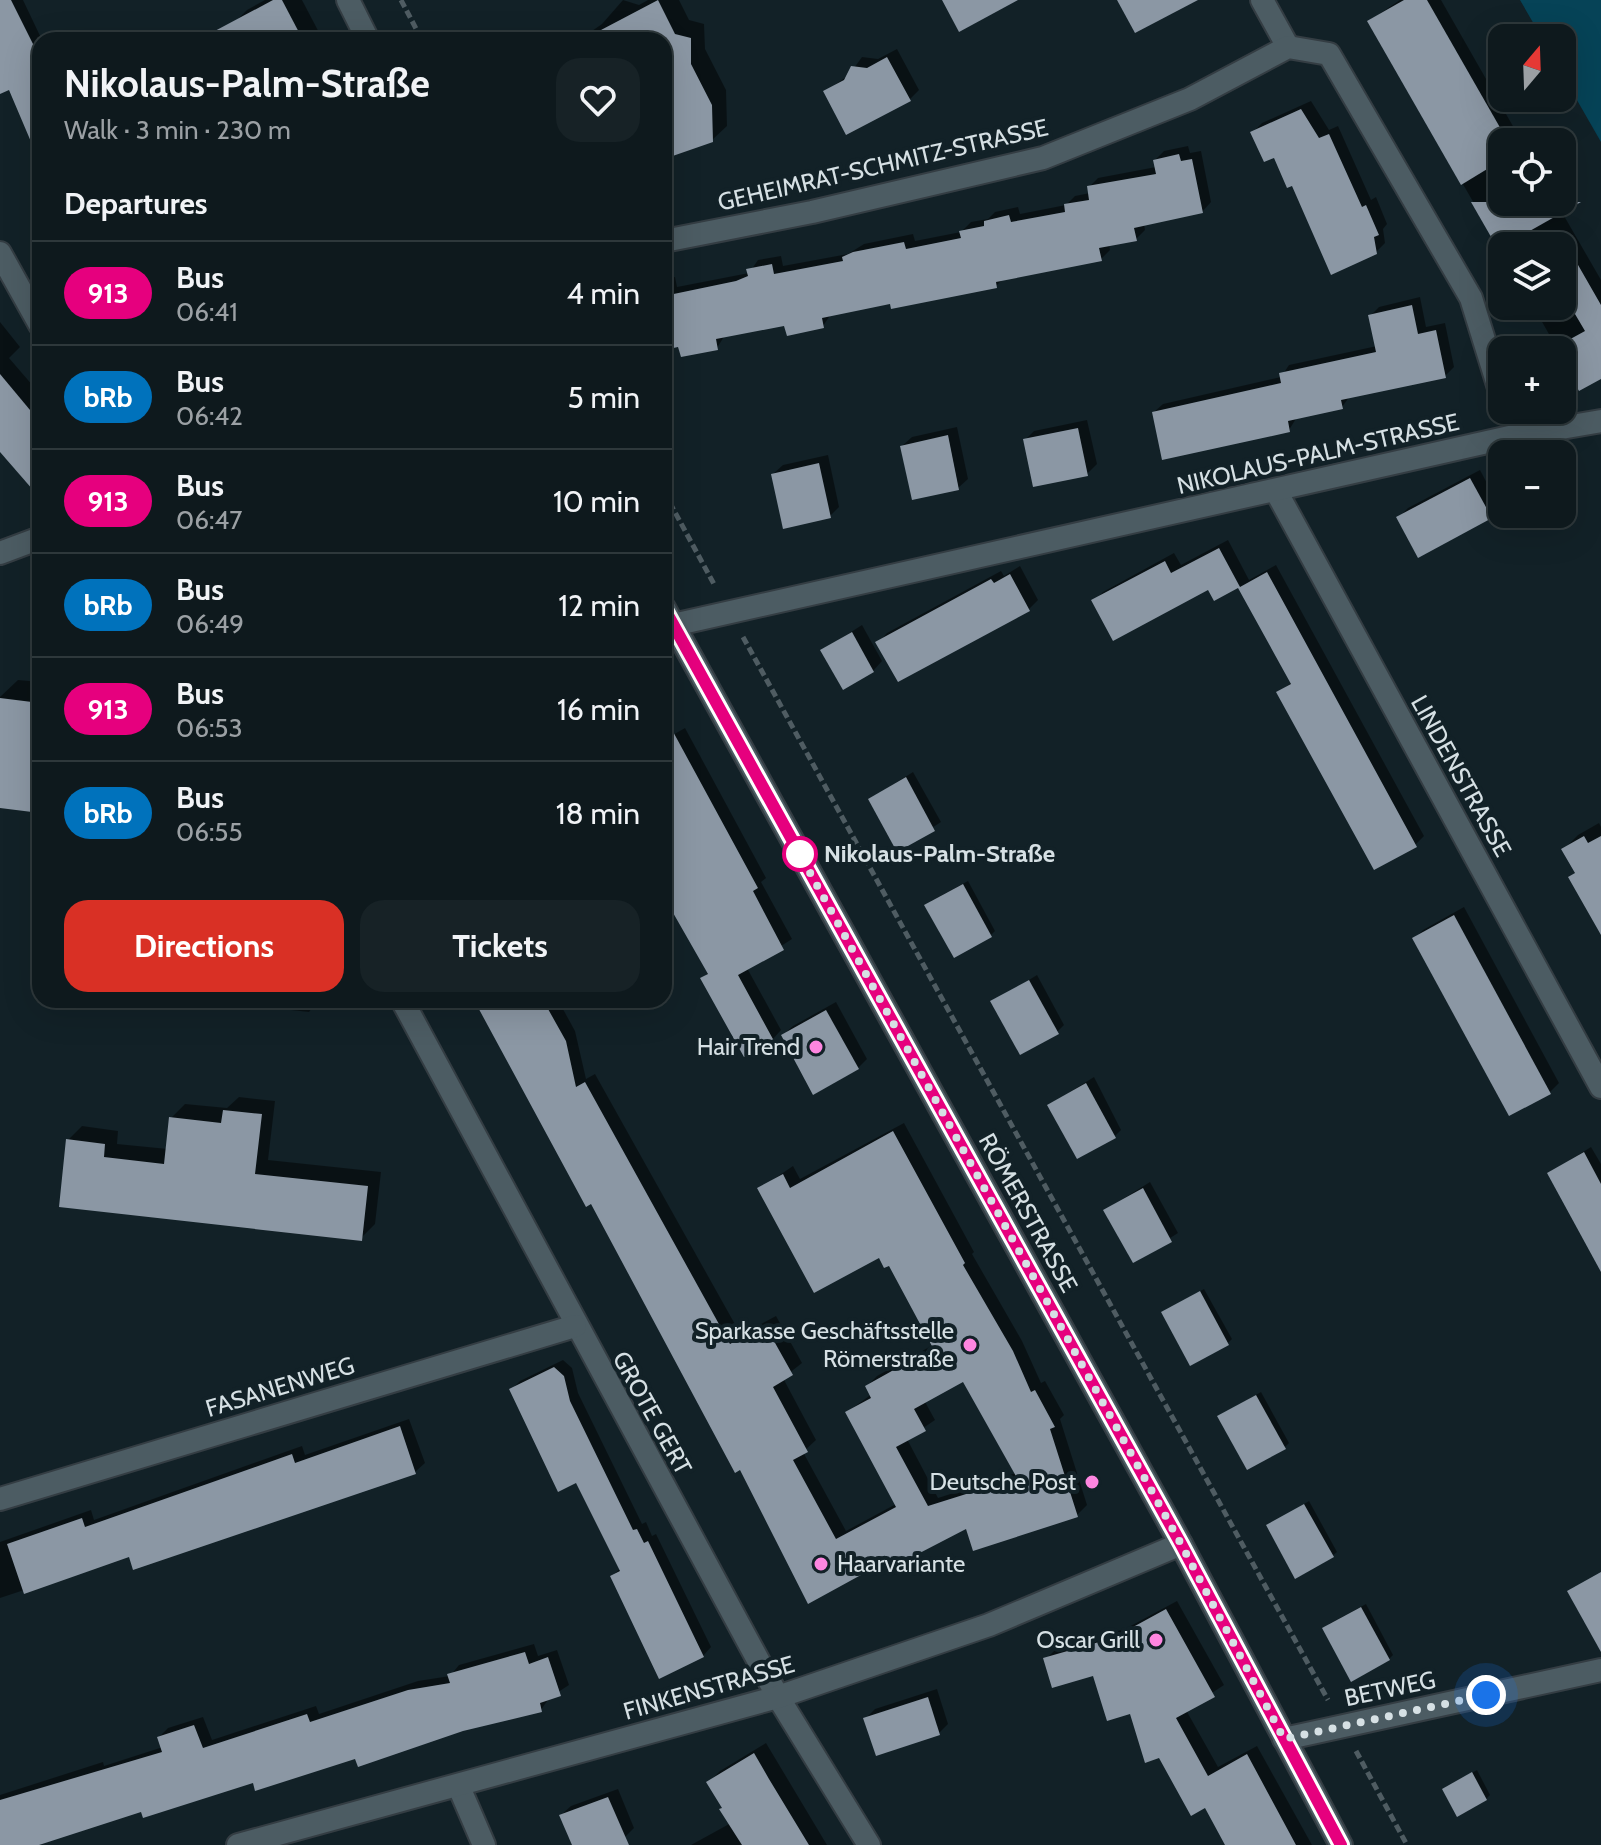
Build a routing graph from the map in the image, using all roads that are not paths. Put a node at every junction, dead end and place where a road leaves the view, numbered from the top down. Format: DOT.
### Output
graph roads {
  1 [pos="348,0"];
  2 [pos="1262,0"];
  3 [pos="364,32"];
  4 [pos="1288,47"];
  5 [pos="672,239"];
  6 [pos="0,253"];
  7 [pos="32,311"];
  8 [pos="1488,353"];
  9 [pos="1601,421"];
  10 [pos="1510,424"];
  11 [pos="1514,436"];
  12 [pos="1276,491"];
  13 [pos="32,541"];
  14 [pos="0,553"];
  15 [pos="672,617"];
  16 [pos="672,624"];
  17 [pos="406,1008"];
  18 [pos="1601,1087"];
  19 [pos="575,1326"];
  20 [pos="0,1499"];
  21 [pos="1181,1544"];
  22 [pos="1601,1670"];
  23 [pos="778,1697"];
  24 [pos="1284,1739"];
  25 [pos="459,1787"];
  26 [pos="264,1842"];
  27 [pos="238,1845"];
  28 [pos="484,1845"];
  29 [pos="869,1845"];
  30 [pos="1341,1845"];
  1 -- 3 [label="street"];
  2 -- 4 [label="street"];
  4 -- 5 [label="street, GEHEIMRAT-SCHMITZ-STRASSE"];
  4 -- 8 [label="street"];
  6 -- 7 [label="street"];
  9 -- 11 [label="street, NIKOLAUS-PALM-STRASSE"];
  10 -- 11 [label="street"];
  11 -- 12 [label="street, NIKOLAUS-PALM-STRASSE"];
  12 -- 15 [label="street, NIKOLAUS-PALM-STRASSE"];
  12 -- 18 [label="street, LINDENSTRASSE"];
  13 -- 14 [label="street"];
  16 -- 21 [label="street, RÖMERSTRASSE"];
  17 -- 19 [label="street, GROTE GERT"];
  19 -- 20 [label="street, FASANENWEG"];
  19 -- 23 [label="street, GROTE GERT"];
  21 -- 23 [label="street, FINKENSTRASSE"];
  21 -- 24 [label="street, RÖMERSTRASSE"];
  22 -- 24 [label="street, BETWEG"];
  23 -- 25 [label="street, FINKENSTRASSE"];
  23 -- 29 [label="street, GROTE GERT"];
  24 -- 30 [label="street, RÖMERSTRASSE"];
  25 -- 26 [label="street, FINKENSTRASSE"];
  25 -- 28 [label="street"];
  26 -- 27 [label="street, FINKENSTRASSE"];
}
